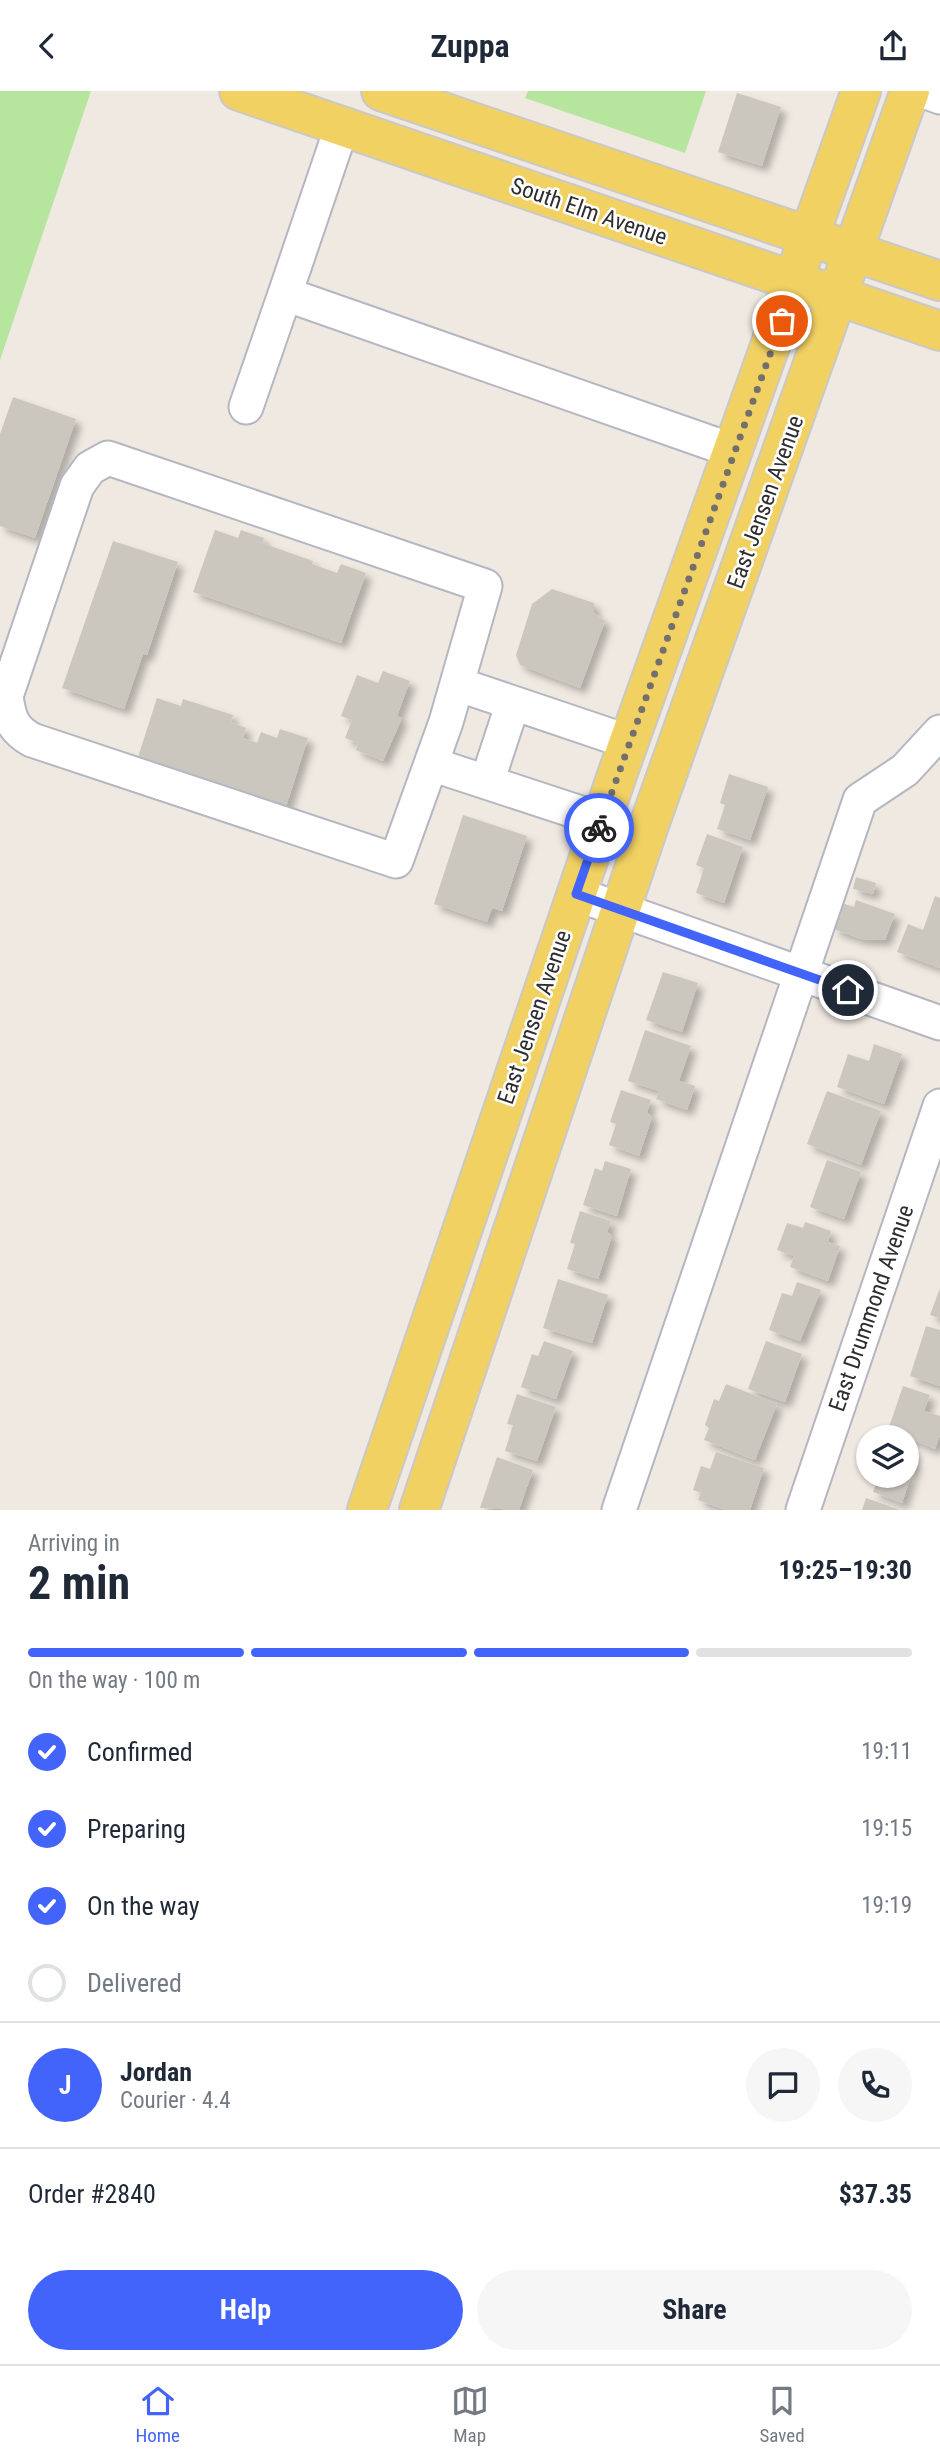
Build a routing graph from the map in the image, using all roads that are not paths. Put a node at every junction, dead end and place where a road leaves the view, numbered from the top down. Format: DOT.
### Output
graph roads {
  1 [pos="239,91"];
  2 [pos="381,91"];
  3 [pos="861,91"];
  4 [pos="910,91"];
  5 [pos="924,91"];
  6 [pos="940,97"];
  7 [pos="342,126"];
  8 [pos="811,236"];
  9 [pos="855,250"];
  10 [pos="796,281"];
  11 [pos="940,281"];
  12 [pos="285,294"];
  13 [pos="839,297"];
  14 [pos="940,331"];
  15 [pos="246,407"];
  16 [pos="734,451"];
  17 [pos="457,684"];
  18 [pos="513,703"];
  19 [pos="940,732"];
  20 [pos="629,742"];
  21 [pos="431,764"];
  22 [pos="487,782"];
  23 [pos="602,820"];
  24 [pos="576,894"];
  25 [pos="620,909"];
  26 [pos="801,973"];
  27 [pos="940,1023"];
  28 [pos="940,1106"];
  29 [pos="367,1510"];
  30 [pos="419,1510"];
  31 [pos="619,1510"];
  32 [pos="803,1510"];
  1 -- 7 [label="main road, South Elm Avenue"];
  2 -- 8 [label="main road, South Elm Avenue"];
  3 -- 8 [label="main road, East Jensen Avenue"];
  4 -- 9 [label="main road, East Jensen Avenue"];
  5 -- 6 [label="street"];
  7 -- 10 [label="main road, South Elm Avenue"];
  7 -- 12 [label="street"];
  8 -- 9 [label="main road, South Elm Avenue"];
  8 -- 10 [label="main road, East Jensen Avenue"];
  9 -- 11 [label="main road, South Elm Avenue"];
  9 -- 13 [label="main road, East Jensen Avenue"];
  10 -- 13 [label="main road, South Elm Avenue"];
  10 -- 16 [label="main road, East Jensen Avenue"];
  12 -- 15 [label="street"];
  12 -- 16 [label="street"];
  13 -- 14 [label="main road, South Elm Avenue"];
  13 -- 25 [label="main road, East Jensen Avenue"];
  16 -- 20 [label="main road, East Jensen Avenue"];
  17 -- 18 [label="street"];
  17 -- 21 [label="street"];
  17 -- 21 [label="street"];
  18 -- 20 [label="street"];
  18 -- 22 [label="street"];
  19 -- 26 [label="street"];
  20 -- 23 [label="main road, East Jensen Avenue"];
  21 -- 22 [label="street"];
  22 -- 23 [label="street"];
  23 -- 24 [label="main road, East Jensen Avenue"];
  24 -- 25 [label="street"];
  24 -- 29 [label="main road, East Jensen Avenue"];
  25 -- 26 [label="street"];
  25 -- 30 [label="main road, East Jensen Avenue"];
  26 -- 27 [label="street"];
  26 -- 31 [label="street"];
  28 -- 32 [label="street, East Drummond Avenue"];
}
